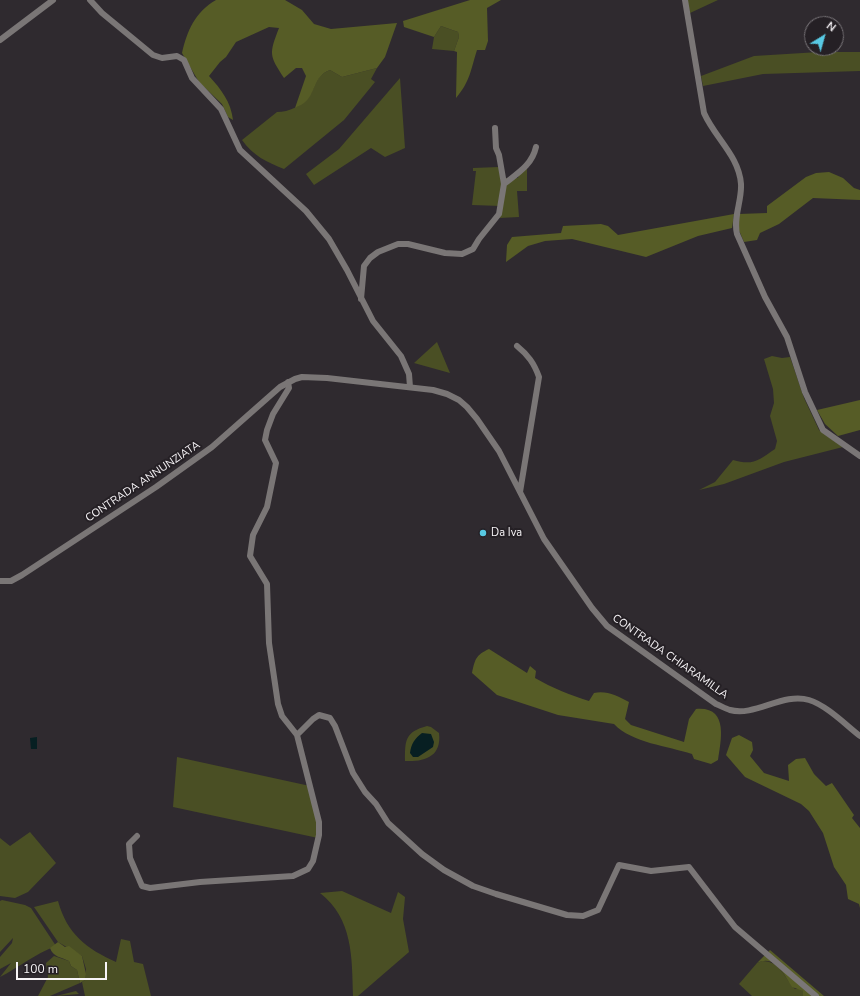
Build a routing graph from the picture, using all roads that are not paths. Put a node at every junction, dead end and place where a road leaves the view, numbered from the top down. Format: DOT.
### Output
graph roads {
  1 [pos="53,0"];
  2 [pos="90,0"];
  3 [pos="685,0"];
  4 [pos="0,40"];
  5 [pos="495,128"];
  6 [pos="536,146"];
  7 [pos="504,184"];
  8 [pos="361,299"];
  9 [pos="517,346"];
  10 [pos="295,379"];
  11 [pos="288,382"];
  12 [pos="410,387"];
  13 [pos="860,456"];
  14 [pos="520,492"];
  15 [pos="0,581"];
  16 [pos="297,735"];
  17 [pos="860,736"];
  18 [pos="136,836"];
  19 [pos="816,996"];
  1 -- 4 [label="street"];
  2 -- 8 [label="street"];
  3 -- 13 [label="street"];
  5 -- 7 [label="street"];
  6 -- 7 [label="street"];
  7 -- 8 [label="street"];
  8 -- 12 [label="street"];
  9 -- 14 [label="street"];
  10 -- 11 [label="street, CONTRADA ANNUNZIATA"];
  10 -- 12 [label="street, CONTRADA CHIARAMILLA"];
  11 -- 15 [label="street, CONTRADA ANNUNZIATA"];
  11 -- 16 [label="street"];
  12 -- 14 [label="street, CONTRADA CHIARAMILLA"];
  14 -- 17 [label="street, CONTRADA CHIARAMILLA"];
  16 -- 18 [label="street"];
  16 -- 19 [label="street"];
}
